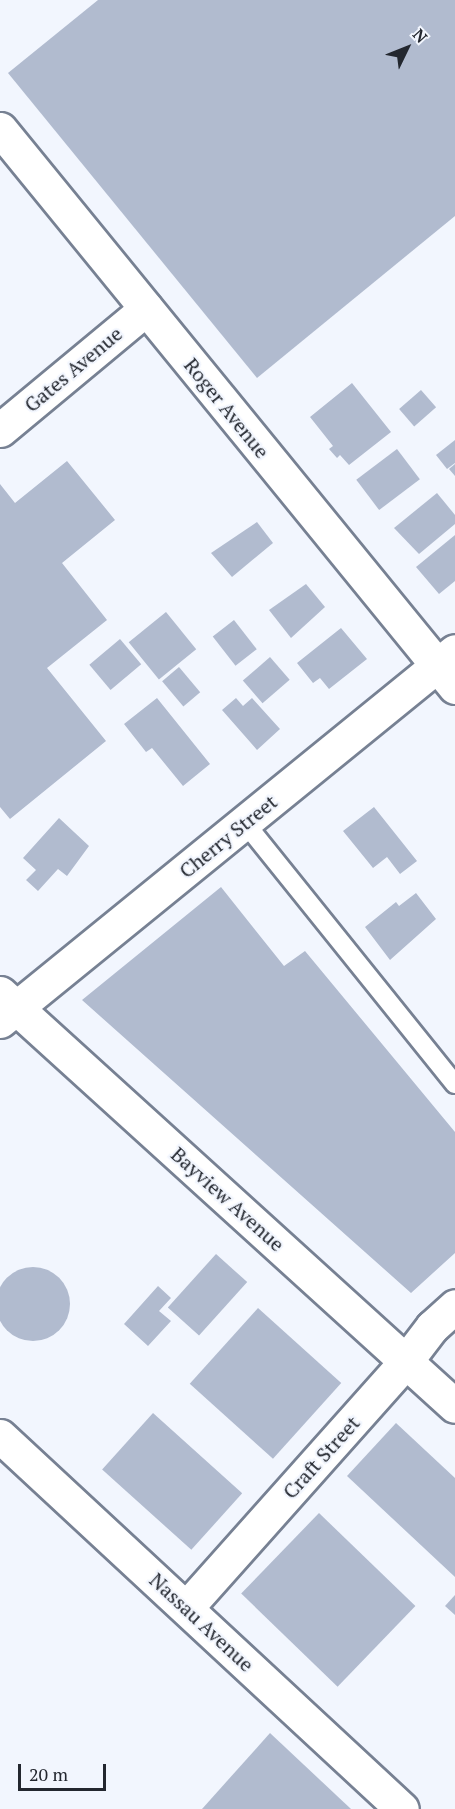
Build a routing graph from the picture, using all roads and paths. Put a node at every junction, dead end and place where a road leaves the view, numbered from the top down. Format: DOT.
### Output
graph roads {
  1 [pos="0,129"];
  2 [pos="146,309"];
  3 [pos="0,430"];
  4 [pos="449,668"];
  5 [pos="244,823"];
  6 [pos="6,1008"];
  7 [pos="455,1084"];
  8 [pos="455,1306"];
  9 [pos="406,1361"];
  10 [pos="455,1406"];
  11 [pos="0,1436"];
  12 [pos="187,1607"];
  13 [pos="402,1809"];
  1 -- 2 [label="street, Roger Avenue"];
  2 -- 3 [label="street, Gates Avenue"];
  2 -- 4 [label="street, Roger Avenue"];
  4 -- 5 [label="street, Cherry Street"];
  5 -- 6 [label="street, Cherry Street"];
  5 -- 7 [label="lane"];
  6 -- 9 [label="street, Bayview Avenue"];
  8 -- 9 [label="street, Craft Street"];
  9 -- 10 [label="street, Bayview Avenue"];
  9 -- 12 [label="street, Craft Street"];
  11 -- 12 [label="street, Nassau Avenue"];
  12 -- 13 [label="street, Nassau Avenue"];
}
